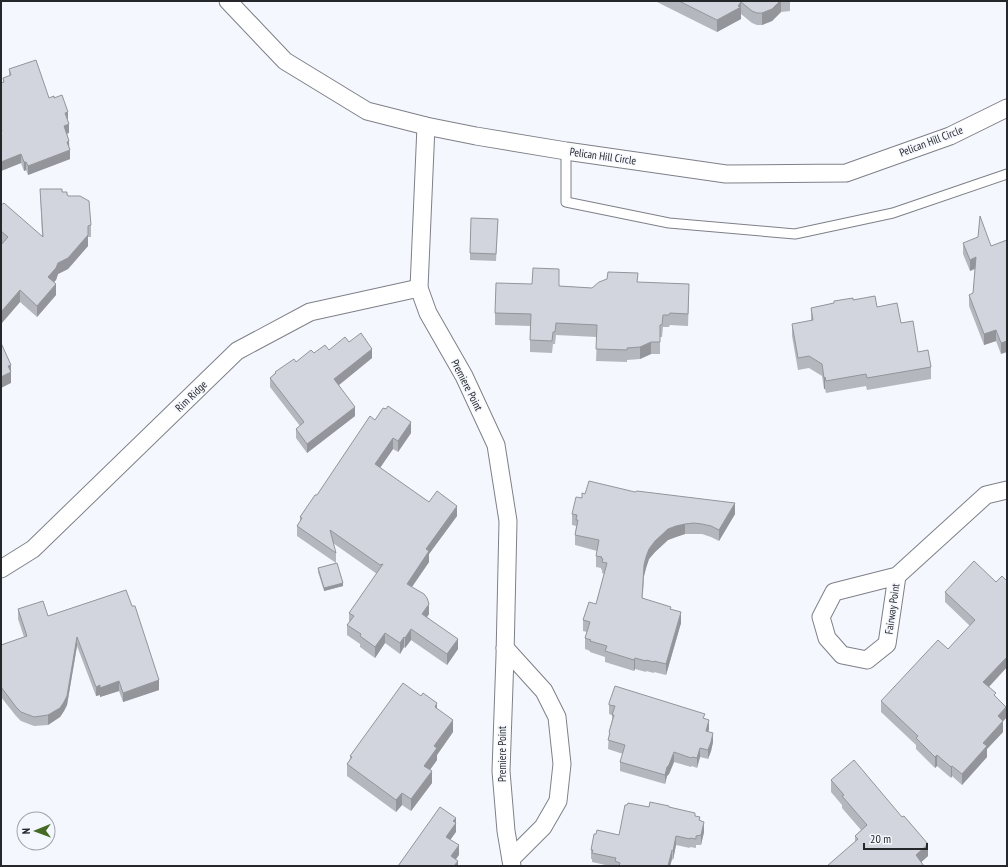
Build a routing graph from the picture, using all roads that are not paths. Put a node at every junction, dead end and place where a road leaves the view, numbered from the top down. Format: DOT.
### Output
graph roads {
  1 [pos="228,1"];
  2 [pos="1007,108"];
  3 [pos="426,126"];
  4 [pos="566,151"];
  5 [pos="1007,174"];
  6 [pos="419,288"];
  7 [pos="1007,490"];
  8 [pos="1,569"];
  9 [pos="897,576"];
  10 [pos="505,648"];
  11 [pos="512,863"];
  1 -- 3 [label="street, Pelican Hill Circle"];
  2 -- 4 [label="street, Pelican Hill Circle"];
  3 -- 4 [label="street, Pelican Hill Circle"];
  3 -- 6 [label="street, Premiere Point"];
  4 -- 5 [label="lane"];
  6 -- 8 [label="street, Rim Ridge"];
  6 -- 10 [label="street, Premiere Point"];
  7 -- 9 [label="street, Fairway Point"];
  9 -- 9 [label="street, Fairway Point"];
  10 -- 11 [label="street, Premiere Point"];
  10 -- 11 [label="street, Premiere Point"];
}
